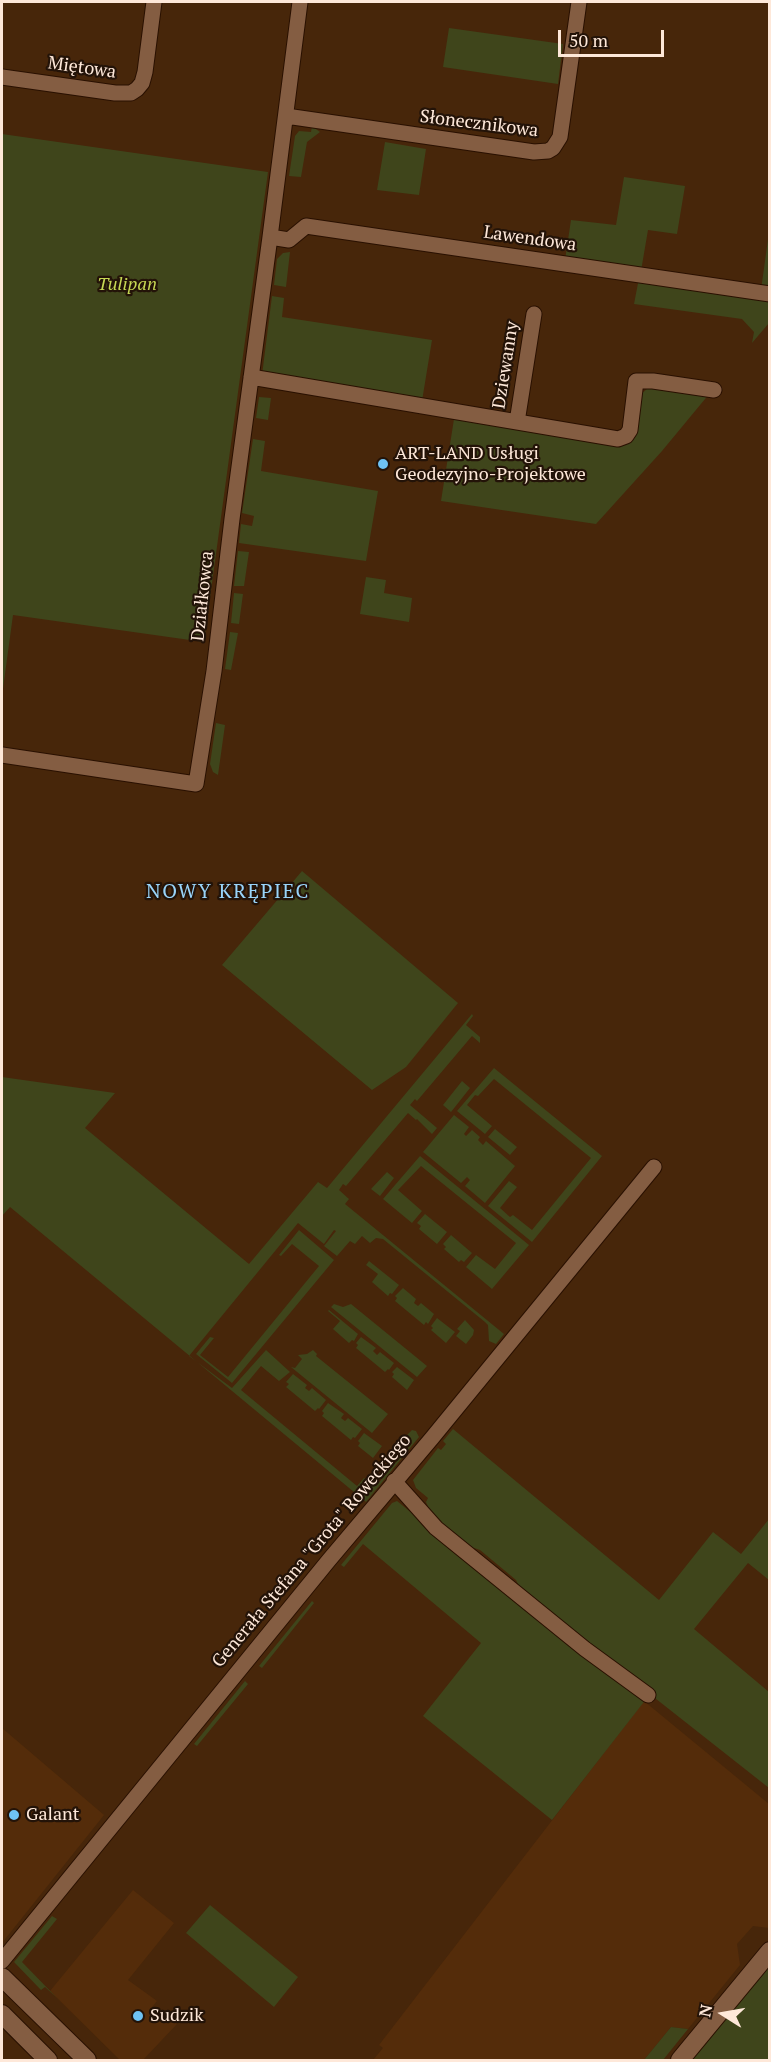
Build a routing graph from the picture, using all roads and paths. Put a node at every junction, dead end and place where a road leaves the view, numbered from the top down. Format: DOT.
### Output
graph roads {
  1 [pos="154,2"];
  2 [pos="300,2"];
  3 [pos="579,2"];
  4 [pos="2,77"];
  5 [pos="286,116"];
  6 [pos="270,237"];
  7 [pos="770,294"];
  8 [pos="534,314"];
  9 [pos="251,377"];
  10 [pos="714,390"];
  11 [pos="517,422"];
  12 [pos="2,755"];
  13 [pos="654,1167"];
  14 [pos="394,1481"];
  15 [pos="648,1695"];
  16 [pos="770,1951"];
  17 [pos="2,1961"];
  18 [pos="2,1977"];
  19 [pos="2,2014"];
  20 [pos="48,2061"];
  21 [pos="87,2061"];
  22 [pos="680,2061"];
  1 -- 4 [label="street, Miętowa"];
  2 -- 5 [label="street"];
  3 -- 5 [label="street, Słonecznikowa"];
  5 -- 6 [label="street, Działkowca"];
  6 -- 7 [label="street, Lawendowa"];
  6 -- 9 [label="street, Działkowca"];
  8 -- 11 [label="street, Dziewanny"];
  9 -- 11 [label="street"];
  9 -- 12 [label="street, Działkowca"];
  10 -- 11 [label="street"];
  13 -- 14 [label="street, Generała Stefana \"Grota\" Roweckiego"];
  14 -- 15 [label="street"];
  14 -- 17 [label="street, Generała Stefana \"Grota\" Roweckiego"];
  16 -- 22 [label="street"];
  18 -- 21 [label="street"];
  19 -- 20 [label="street"];
}
